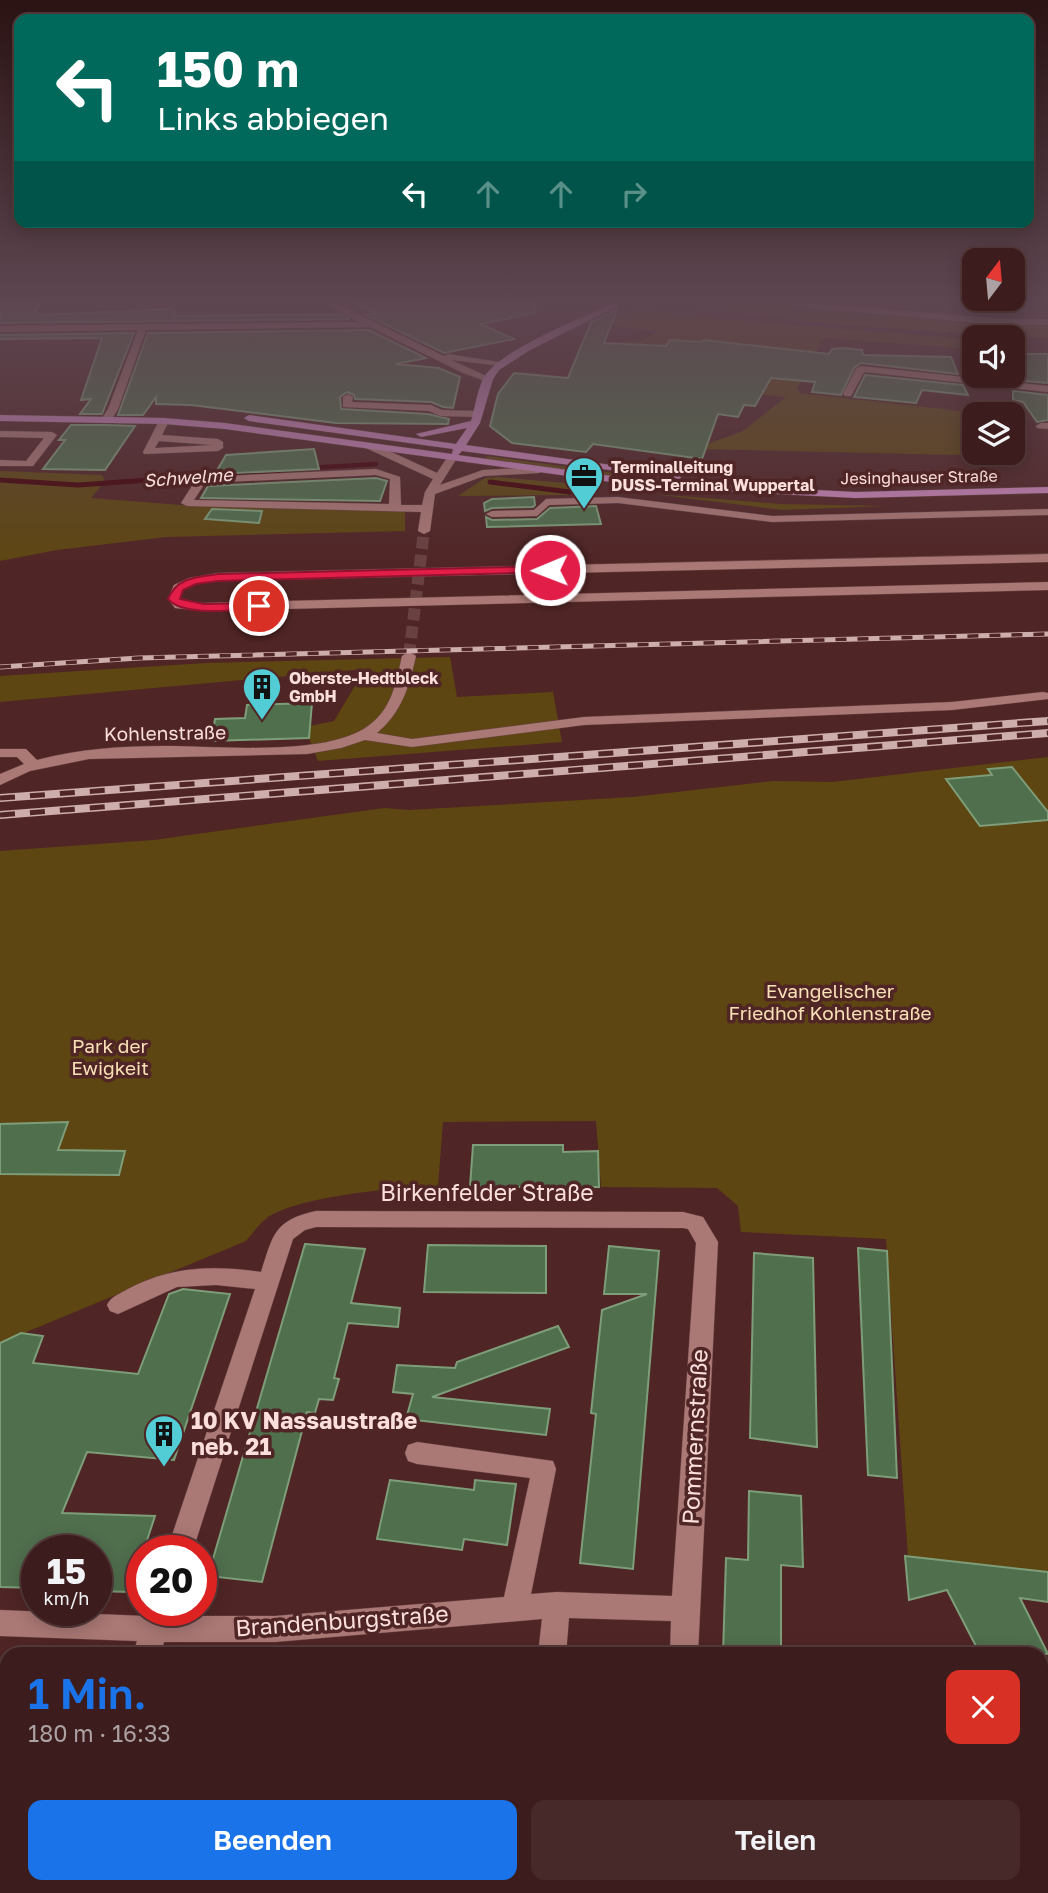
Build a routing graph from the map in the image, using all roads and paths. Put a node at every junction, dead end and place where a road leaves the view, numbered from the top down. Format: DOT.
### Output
graph roads {
  1 [pos="118,391"];
  2 [pos="484,391"];
  3 [pos="348,397"];
  4 [pos="0,410"];
  5 [pos="109,416"];
  6 [pos="0,418"];
  7 [pos="476,418"];
  8 [pos="164,421"];
  9 [pos="0,434"];
  10 [pos="389,436"];
  11 [pos="483,436"];
  12 [pos="155,438"];
  13 [pos="494,442"];
  14 [pos="370,446"];
  15 [pos="460,446"];
  16 [pos="536,456"];
  17 [pos="452,458"];
  18 [pos="0,463"];
  19 [pos="539,470"];
  20 [pos="438,477"];
  21 [pos="706,486"];
  22 [pos="1048,490"];
  23 [pos="430,492"];
  24 [pos="395,508"];
  25 [pos="428,509"];
  26 [pos="1048,512"];
  27 [pos="492,514"];
  28 [pos="424,531"];
  29 [pos="1048,558"];
  30 [pos="1048,586"];
  31 [pos="408,656"];
  32 [pos="1044,696"];
  33 [pos="361,734"];
  34 [pos="0,753"];
  35 [pos="33,765"];
  36 [pos="0,780"];
  37 [pos="695,1223"];
  38 [pos="269,1282"];
  39 [pos="118,1305"];
  40 [pos="417,1453"];
  41 [pos="185,1535"];
  42 [pos="557,1605"];
  43 [pos="515,1609"];
  44 [pos="684,1609"];
  45 [pos="0,1623"];
  46 [pos="153,1631"];
  47 [pos="553,1647"];
  48 [pos="684,1647"];
  1 -- 5 [label="street"];
  2 -- 7 [label="main road"];
  3 -- 7 [label="street"];
  4 -- 5 [label="main road"];
  5 -- 6 [label="main road"];
  5 -- 8 [label="main road, Jesinghauser Straße"];
  5 -- 10 [label="main road"];
  7 -- 10 [label="main road"];
  7 -- 11 [label="main road"];
  7 -- 15 [label="main road"];
  8 -- 12 [label="street"];
  8 -- 14 [label="main road, Jesinghauser Straße"];
  9 -- 18 [label="street"];
  10 -- 15 [label="main road, Jesinghauser Straße"];
  12 -- 12 [label="street"];
  13 -- 16 [label="main road"];
  14 -- 17 [label="main road, Jesinghauser Straße"];
  14 -- 20 [label="street"];
  15 -- 16 [label="main road, Jesinghauser Straße"];
  15 -- 17 [label="main road"];
  16 -- 21 [label="main road, Jesinghauser Straße"];
  17 -- 19 [label="main road, Jesinghauser Straße"];
  17 -- 20 [label="street"];
  19 -- 21 [label="main road, Jesinghauser Straße"];
  19 -- 23 [label="street"];
  20 -- 23 [label="street"];
  21 -- 22 [label="main road, Jesinghauser Straße"];
  23 -- 25 [label="street"];
  24 -- 24 [label="street"];
  24 -- 25 [label="street"];
  25 -- 28 [label="street"];
  26 -- 27 [label="street"];
  29 -- 30 [label="street"];
  31 -- 33 [label="street, Kohlenstraße"];
  32 -- 33 [label="street"];
  33 -- 35 [label="street, Kohlenstraße"];
  34 -- 35 [label="street"];
  35 -- 36 [label="street, Kohlenstraße"];
  37 -- 38 [label="street, Birkenfelder Straße"];
  37 -- 44 [label="street, Pommernstraße"];
  38 -- 39 [label="street"];
  38 -- 41 [label="street"];
  40 -- 43 [label="street"];
  42 -- 43 [label="street, Brandenburgstraße"];
  42 -- 44 [label="street, Brandenburgstraße"];
  42 -- 47 [label="street"];
  43 -- 46 [label="street, Brandenburgstraße"];
  44 -- 48 [label="street, Pommernstraße"];
  45 -- 46 [label="street, Brandenburgstraße"];
}
